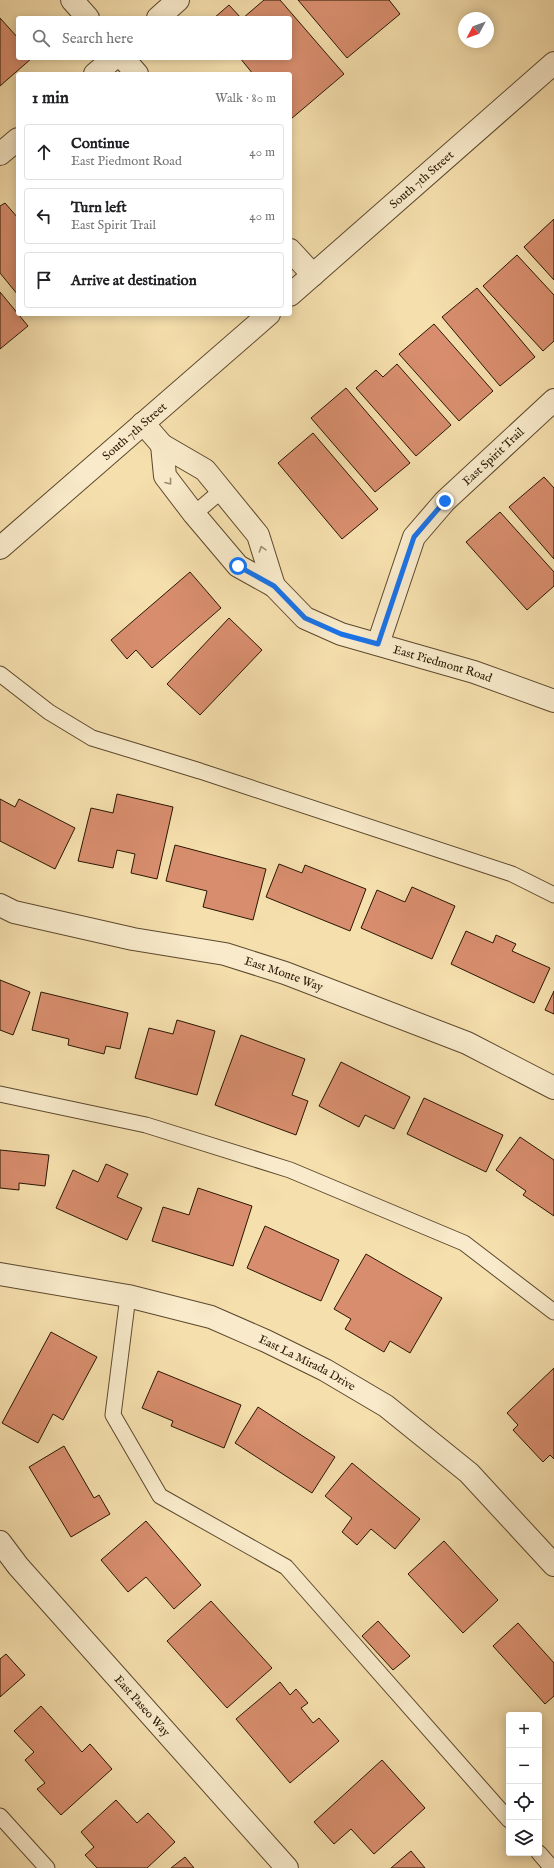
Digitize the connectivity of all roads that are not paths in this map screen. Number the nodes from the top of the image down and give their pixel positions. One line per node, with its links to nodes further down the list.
1 (72, 0): 3 (street)
2 (178, 0): 4 (street)
3 (86, 16)
4 (160, 16)
5 (112, 60): 8 (street)
6 (125, 60): 9 (street)
7 (554, 63): 13 (street, South 7th Street)
8 (97, 72)
9 (135, 72)
10 (16, 141): 11 (street)
11 (0, 154)
12 (292, 252): 13 (street)
13 (313, 275): 14 (street, South 7th Street)
14 (292, 293)
15 (267, 316): 17 (street, South 7th Street)
16 (554, 400): 23 (street, East Spirit Trail)
17 (143, 423): 18 (street, East Piedmont Road); 21 (street, South 7th Street)
18 (162, 445): 19 (street, East Piedmont Road); 20 (street, East Piedmont Road, one-way to 20)
19 (221, 490): 20 (lane); 22 (street, East Piedmont Road, one-way to 19)
20 (194, 514): 22 (street, East Piedmont Road)
21 (0, 548)
22 (274, 586): 23 (street, East Piedmont Road)
23 (378, 644): 25 (street, East Piedmont Road)
24 (0, 674): 26 (lane)
25 (554, 701)
26 (554, 895)
27 (0, 905): 28 (street, East Monte Way)
28 (554, 1088)
29 (0, 1094): 32 (lane)
30 (0, 1274): 31 (street, East La Mirada Drive)
31 (128, 1296): 34 (street, East La Mirada Drive); 36 (lane)
32 (554, 1312)
33 (0, 1542): 39 (street, East Paseo Way)
34 (554, 1565)
35 (0, 1816): 38 (lane)
36 (506, 1817)
37 (541, 1856): 40 (lane)
38 (46, 1868)
39 (287, 1868)
40 (552, 1868)

